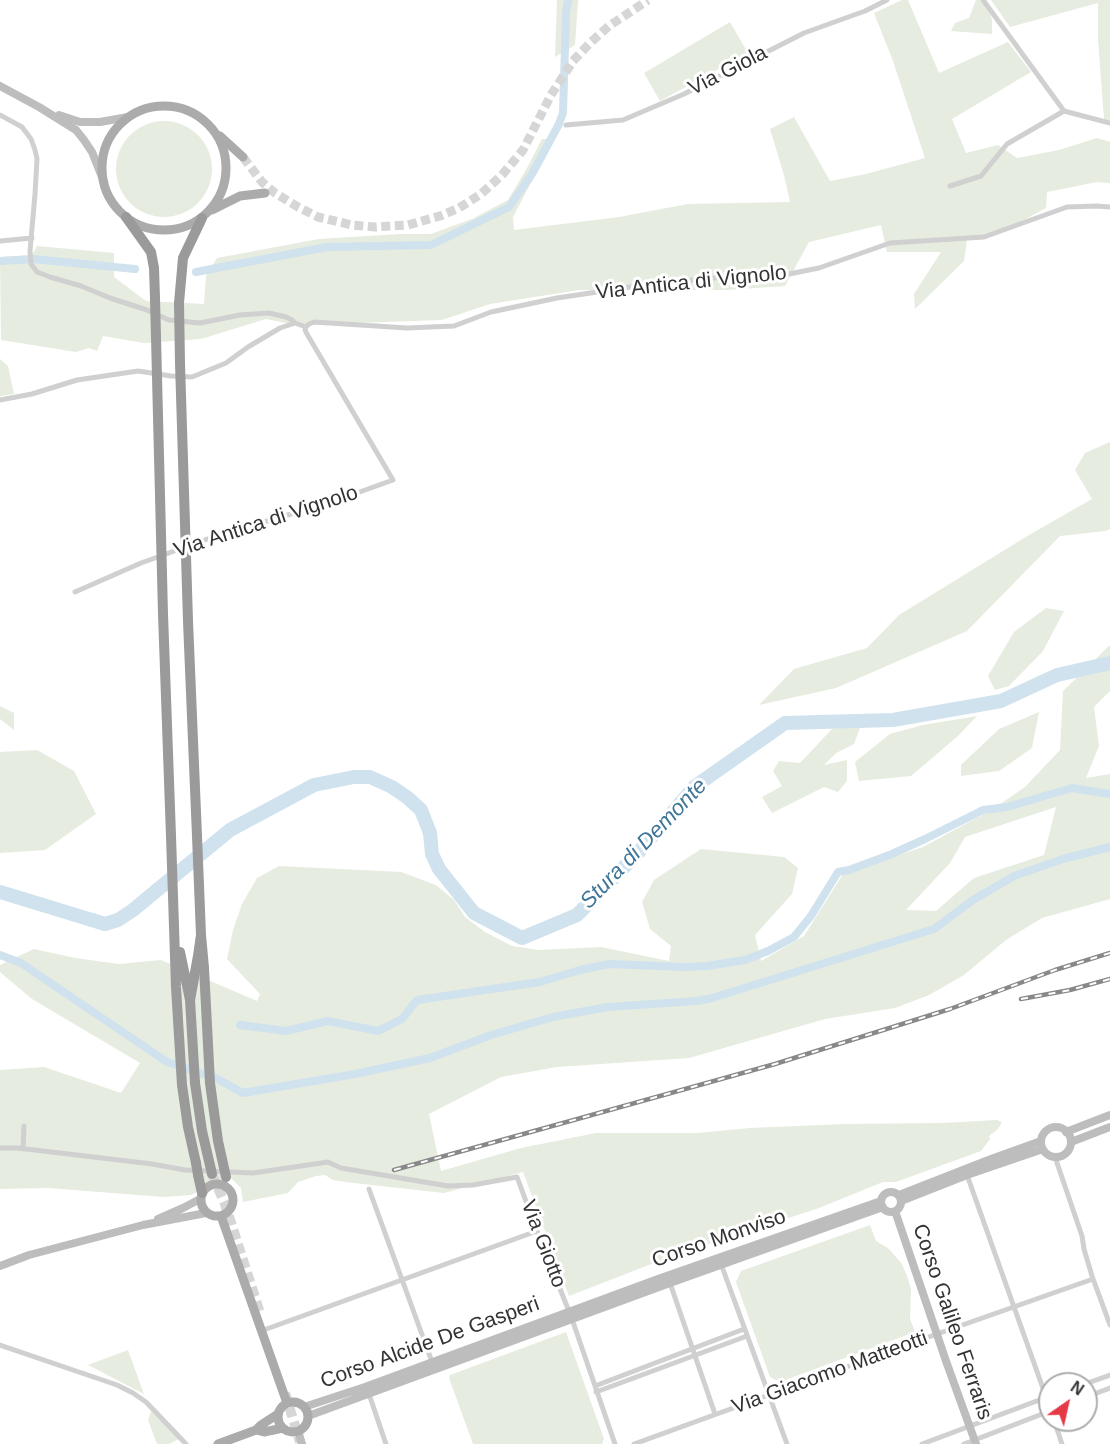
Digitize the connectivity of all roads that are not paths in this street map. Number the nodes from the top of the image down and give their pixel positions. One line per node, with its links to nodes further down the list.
1 (887, 0): 9 (street, Via Giola)
2 (983, 0): 5 (street)
3 (0, 86): 4 (main road)
4 (39, 108): 7 (main road); 12 (main road)
5 (1064, 111): 8 (street); 13 (street)
6 (0, 115): 18 (street)
7 (128, 117): 10 (main road); 12 (main road)
8 (1110, 123)
9 (566, 125)
10 (214, 131): 11 (main road); 16 (main road)
11 (243, 157)
12 (104, 182): 17 (main road)
13 (950, 186)
14 (265, 193): 16 (main road)
15 (1110, 207): 21 (street, Via Antica di Vignolo)
16 (206, 215): 17 (main road); 25 (highway, bridge)
17 (126, 218): 24 (highway, bridge)
18 (32, 238): 19 (street); 20 (street, Via Antica di Vignolo)
19 (0, 241)
20 (294, 323): 21 (street, Via Antica di Vignolo); 22 (street)
21 (306, 327): 23 (street, Via Antica di Vignolo)
22 (0, 400)
23 (75, 592)
24 (174, 926): 26 (highway); 40 (highway, bridge)
25 (201, 935): 26 (highway, bridge); 38 (highway, bridge)
26 (190, 1000): 36 (highway, bridge)
27 (1110, 1115): 30 (main road)
28 (24, 1126): 34 (street)
29 (1110, 1127): 31 (main road)
30 (1066, 1132): 31 (main road); 32 (main road)
31 (1071, 1142): 35 (main road)
32 (1042, 1145): 35 (main road); 37 (main road); 41 (main road)
33 (0, 1148): 34 (street)
34 (23, 1149): 47 (street, Via Giotto)
35 (1055, 1157): 51 (street)
36 (212, 1174)
37 (967, 1175): 41 (main road); 53 (street)
38 (226, 1182): 40 (main road); 45 (main road)
39 (369, 1189): 50 (street)
40 (201, 1196): 44 (main road); 46 (main road)
41 (900, 1198): 42 (main road); 43 (main road)
42 (882, 1204): 43 (main road); 48 (main road, Corso Monviso); 54 (main road, Corso Monviso)
43 (895, 1211): 58 (main road, Corso Galileo Ferraris)
44 (206, 1213): 45 (main road); 46 (main road)
45 (222, 1216): 57 (main road)
46 (143, 1225): 49 (main road)
47 (537, 1232): 50 (street); 54 (street, Via Giotto)
48 (721, 1264): 52 (main road, Corso Monviso); 56 (street)
49 (0, 1266)
50 (402, 1280): 57 (street); 62 (street)
51 (1094, 1280): 53 (street, Via Giacomo Matteotti); 55 (street)
52 (669, 1283): 54 (main road, Corso Monviso); 61 (street)
53 (1013, 1308): 58 (street, Via Giacomo Matteotti); 63 (street)
54 (570, 1315): 62 (main road, Corso Alcide De Gasperi); 64 (street, Via Giotto); 65 (main road, Corso Alcide De Gasperi)
55 (1110, 1325)
56 (744, 1329): 59 (street); 61 (street)
57 (261, 1331): 68 (main road)
58 (937, 1334): 66 (street, Via Giacomo Matteotti); 73 (main road, Corso Galileo Ferraris)
59 (747, 1336): 61 (street); 66 (street)
60 (0, 1345): 78 (street)
61 (693, 1352): 64 (street); 71 (street)
62 (432, 1362): 69 (main road, Corso Alcide De Gasperi)
63 (1038, 1372)
64 (596, 1389): 82 (street, Via Giotto)
65 (369, 1394): 69 (main road, Corso Alcide De Gasperi); 81 (street)
66 (770, 1394): 71 (street, Via Giacomo Matteotti); 84 (street)
67 (1038, 1401): 73 (street)
68 (287, 1403): 69 (main road); 70 (main road)
69 (306, 1412): 76 (main road)
70 (278, 1414): 74 (main road); 75 (main road)
71 (715, 1414): 83 (street, Via Giacomo Matteotti)
72 (1038, 1415): 77 (street)
73 (970, 1427): 77 (main road, Corso Galileo Ferraris); 85 (street)
74 (283, 1428): 75 (main road); 76 (main road)
75 (256, 1430): 79 (main road)
76 (298, 1431): 80 (main road)
77 (976, 1442): 86 (street)
78 (186, 1444)
79 (218, 1444)
80 (302, 1444)
81 (386, 1444)
82 (615, 1444)
83 (634, 1444)
84 (787, 1444)
85 (922, 1444)
86 (964, 1444)

